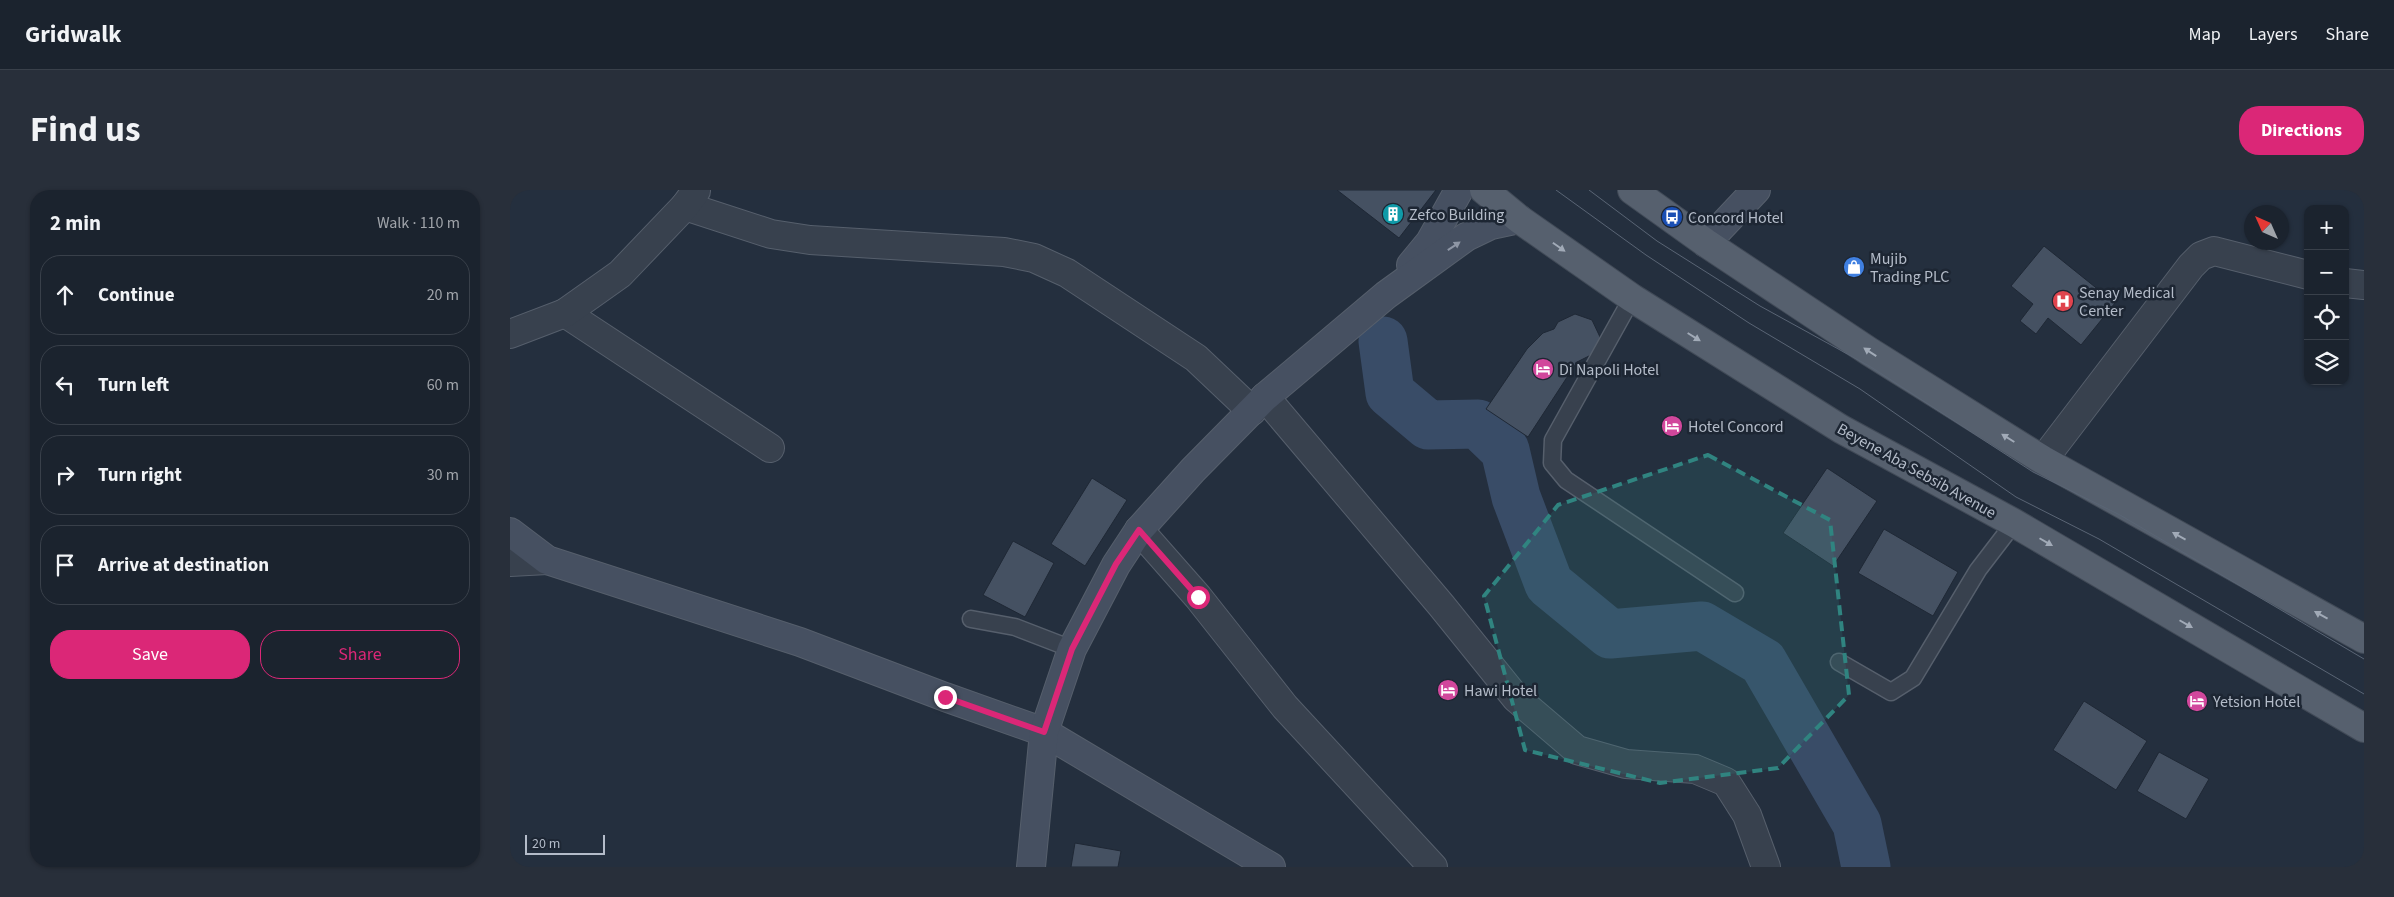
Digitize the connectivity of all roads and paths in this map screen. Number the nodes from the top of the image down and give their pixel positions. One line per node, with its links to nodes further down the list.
1 (1459, 190): 11 (street)
2 (1484, 190): 6 (main road, Beyene Aba Sebsib Avenue)
3 (1632, 190): 7 (main road)
4 (1756, 190): 7 (street)
5 (691, 198): 13 (street); 15 (street)
6 (1519, 219): 11 (street, one-way to 6); 12 (main road, Beyene Aba Sebsib Avenue, one-way to 12)
7 (1706, 243): 17 (main road, one-way to 7)
8 (2304, 274): 17 (street)
9 (2349, 283): 10 (street)
10 (2364, 285)
11 (1386, 295): 15 (street)
12 (1632, 298): 18 (main road, Beyene Aba Sebsib Avenue, one-way to 18); 23 (lane)
13 (565, 313): 14 (street); 16 (street)
14 (510, 334)
15 (1258, 404): 19 (street); 33 (street)
16 (770, 448)
17 (2043, 460): 25 (main road, one-way to 17)
18 (2014, 524): 27 (lane); 28 (main road, Beyene Aba Sebsib Avenue, one-way to 28)
19 (1139, 530): 26 (street); 32 (street)
20 (510, 532): 21 (street)
21 (547, 560): 22 (street); 29 (street)
22 (510, 562)
23 (1735, 593)
24 (971, 619): 26 (lane)
25 (2364, 638)
26 (1072, 649): 29 (street)
27 (1839, 662)
28 (2364, 728)
29 (1044, 732): 30 (street); 31 (street)
30 (1030, 867)
31 (1270, 867)
32 (1434, 867)
33 (1766, 867)

